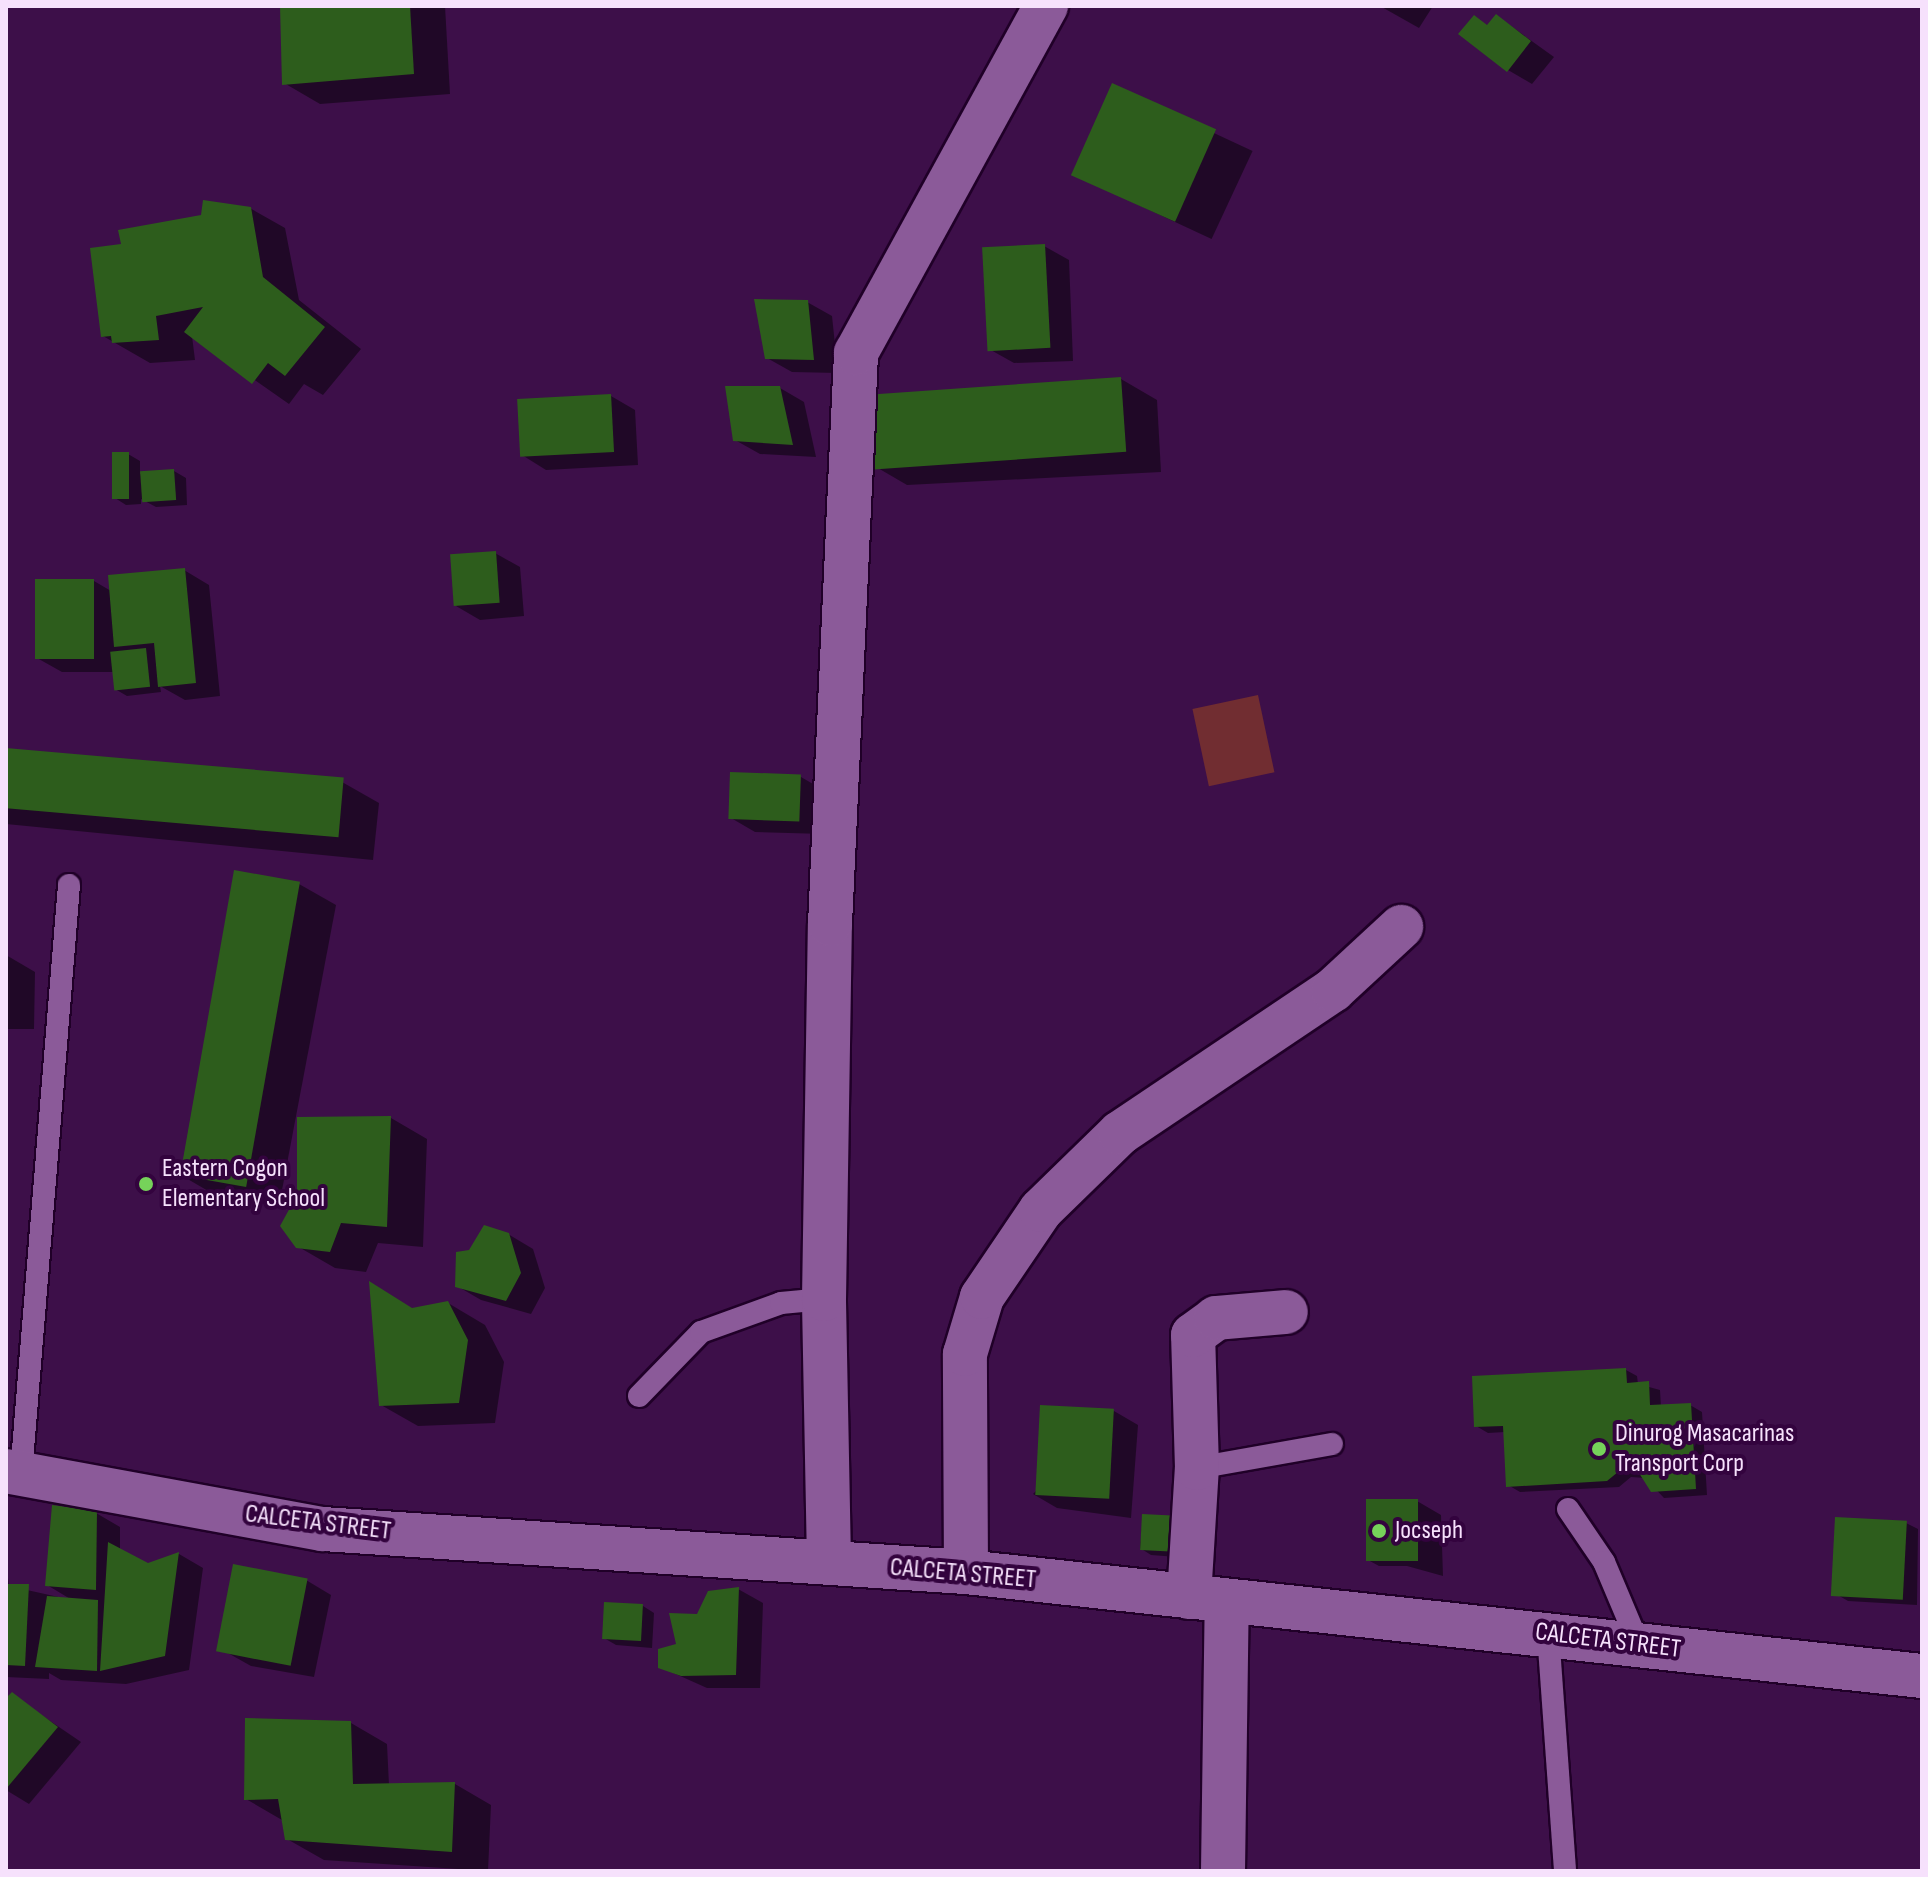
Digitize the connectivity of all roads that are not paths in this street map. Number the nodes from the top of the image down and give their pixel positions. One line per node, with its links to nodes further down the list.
1 (1046, 6): 4 (street)
2 (69, 885): 9 (lane)
3 (1401, 927): 12 (street)
4 (824, 1299): 6 (lane); 11 (street)
5 (1286, 1312): 8 (street)
6 (639, 1396)
7 (1332, 1444): 8 (lane)
8 (1197, 1468): 13 (street)
9 (13, 1472): 11 (street, CALCETA STREET)
10 (1568, 1509): 15 (lane)
11 (829, 1562): 12 (street, CALCETA STREET)
12 (966, 1572): 13 (street, CALCETA STREET)
13 (1208, 1599): 14 (street, CALCETA STREET); 17 (street)
14 (1548, 1633): 15 (street, CALCETA STREET); 18 (lane)
15 (1639, 1645): 16 (street, CALCETA STREET)
16 (1922, 1676)
17 (1223, 1871)
18 (1565, 1871)

